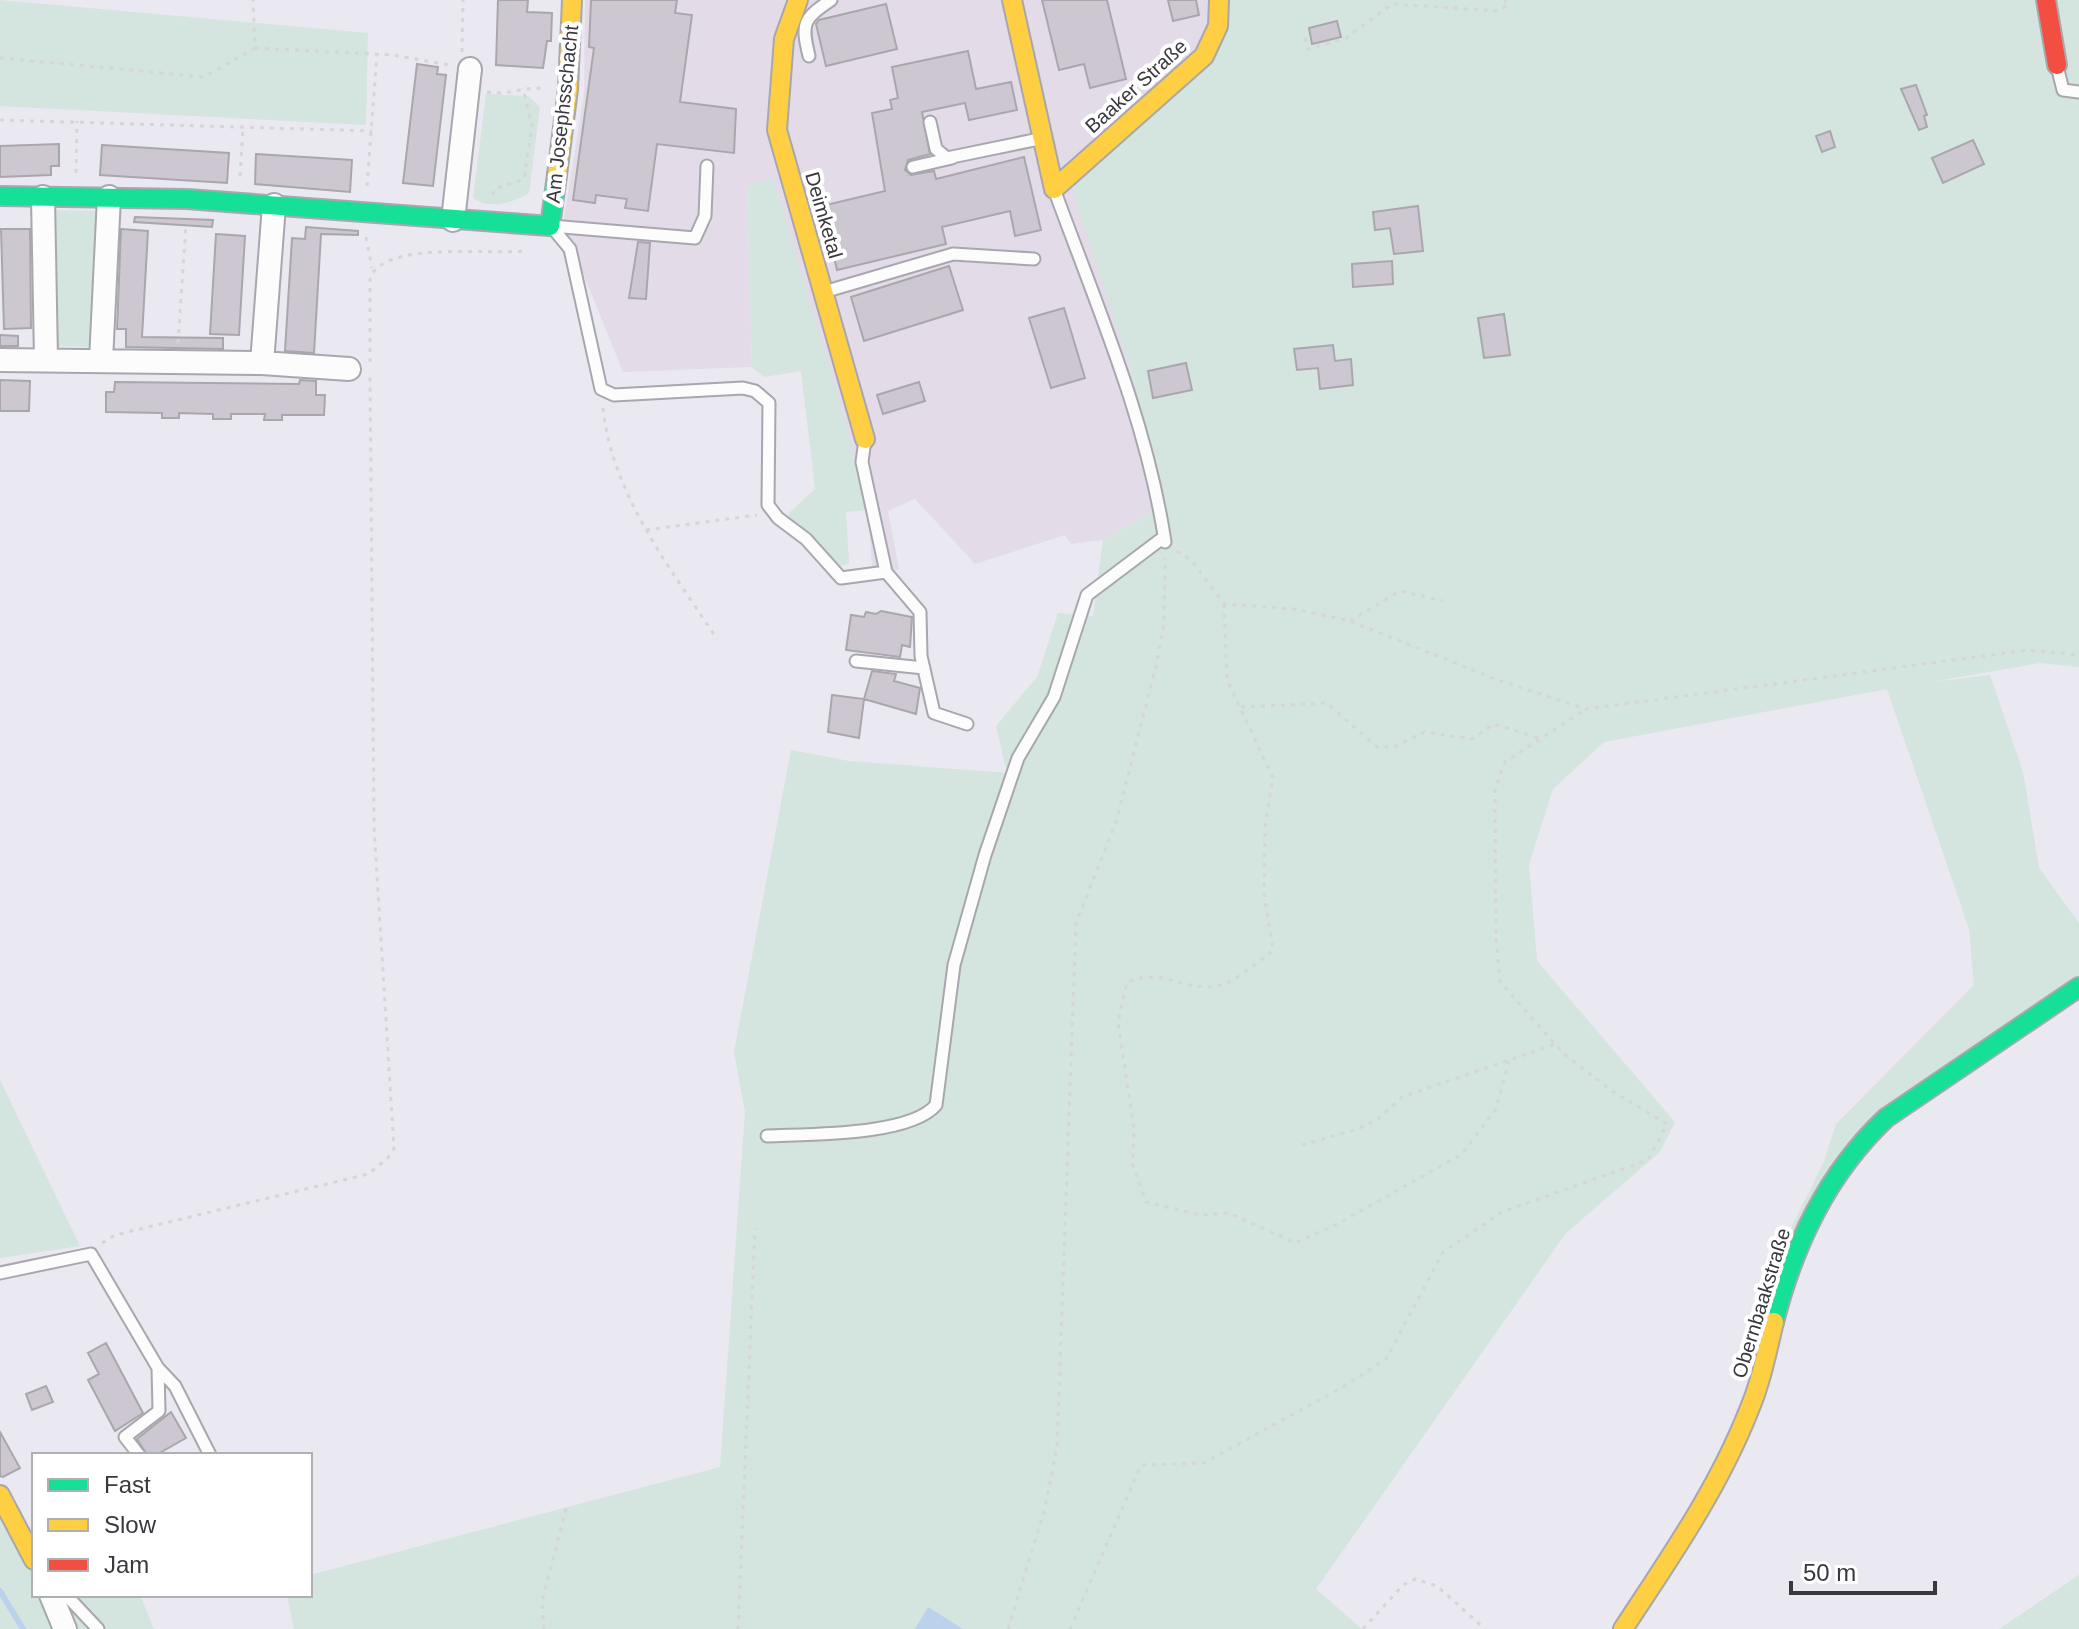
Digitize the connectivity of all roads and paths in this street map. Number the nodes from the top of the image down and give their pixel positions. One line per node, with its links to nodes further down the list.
1 (253, 0): 11 (path)
2 (463, 0): 16 (path)
3 (572, 0): 18 (street, Am Josephsschacht)
4 (798, 0): 45 (street, Deimketal)
5 (831, 0): 13 (lane)
6 (1012, 0): 26 (street)
7 (1219, 0): 31 (street, Baaker Straße)
8 (1505, 0): 10 (path)
9 (2046, 0): 15 (street)
10 (1305, 38)
11 (255, 48): 12 (path); 14 (path)
12 (377, 54): 16 (path); 25 (path)
13 (809, 56)
14 (0, 58)
15 (2057, 65): 20 (lane)
16 (466, 68): 19 (street)
17 (523, 88): 18 (path); 19 (path); 30 (path)
18 (568, 89): 41 (street, Am Josephsschacht)
19 (467, 92): 40 (street)
20 (2079, 92)
21 (0, 120): 22 (path)
22 (77, 121): 24 (path); 33 (path)
23 (930, 122): 27 (lane)
24 (243, 128): 25 (path); 37 (path)
25 (372, 131): 39 (path)
26 (1041, 139): 27 (lane); 31 (street)
27 (953, 158): 29 (lane)
28 (707, 166): 41 (lane)
29 (913, 167)
30 (494, 189)
31 (1054, 189): 56 (lane)
32 (0, 196): 34 (street, Am Josephsschacht)
33 (75, 196): 34 (street, Am Josephsschacht); 35 (street, Am Josephsschacht)
34 (43, 197): 46 (street)
35 (109, 197): 36 (street, Am Josephsschacht); 48 (street)
36 (187, 199): 37 (street, Am Josephsschacht); 49 (path)
37 (238, 203): 38 (street, Am Josephsschacht)
38 (274, 205): 39 (street, Am Josephsschacht); 50 (street)
39 (364, 211): 40 (street, Am Josephsschacht); 44 (path)
40 (453, 220): 41 (street, Am Josephsschacht)
41 (550, 226): 52 (lane)
42 (534, 250): 44 (path)
43 (1034, 259): 45 (lane)
44 (372, 270): 75 (path)
45 (822, 292): 53 (street, Deimketal)
46 (46, 359): 47 (street); 48 (street)
47 (0, 360)
48 (101, 361): 49 (street)
49 (176, 361): 50 (street)
50 (262, 363): 51 (street)
51 (349, 369)
52 (601, 389): 54 (lane); 55 (path)
53 (865, 439): 57 (lane)
54 (772, 513): 55 (path); 57 (lane)
55 (646, 530): 61 (path)
56 (1165, 541): 59 (path); 72 (lane); 89 (path)
57 (886, 572): 64 (lane)
58 (1443, 601): 60 (path)
59 (1224, 604): 60 (path); 65 (path)
60 (1350, 621): 66 (path)
61 (717, 639)
62 (2079, 655): 66 (path)
63 (856, 661): 64 (lane)
64 (924, 668): 67 (lane)
65 (1239, 707): 68 (path); 71 (path)
66 (1586, 709): 68 (path)
67 (967, 724)
68 (1541, 739): 70 (path)
69 (2079, 987): 93 (street, Obernbaakstraße)
70 (1556, 1044): 71 (path); 90 (path)
71 (1509, 1061): 73 (path)
72 (767, 1136)
73 (1302, 1145)
74 (755, 1228): 88 (path)
75 (91, 1254): 76 (lane); 77 (lane)
76 (0, 1273)
77 (158, 1368): 78 (lane); 79 (lane)
78 (137, 1453)
79 (209, 1453)
80 (0, 1495): 82 (street)
81 (567, 1505): 87 (path)
82 (32, 1556)
83 (52, 1597): 85 (street)
84 (68, 1597): 86 (lane)
85 (65, 1629)
86 (98, 1629)
87 (544, 1629)
88 (738, 1629)
89 (1008, 1629)
90 (1070, 1629)
91 (1363, 1629): 92 (path)
92 (1485, 1629)
93 (1623, 1629)

